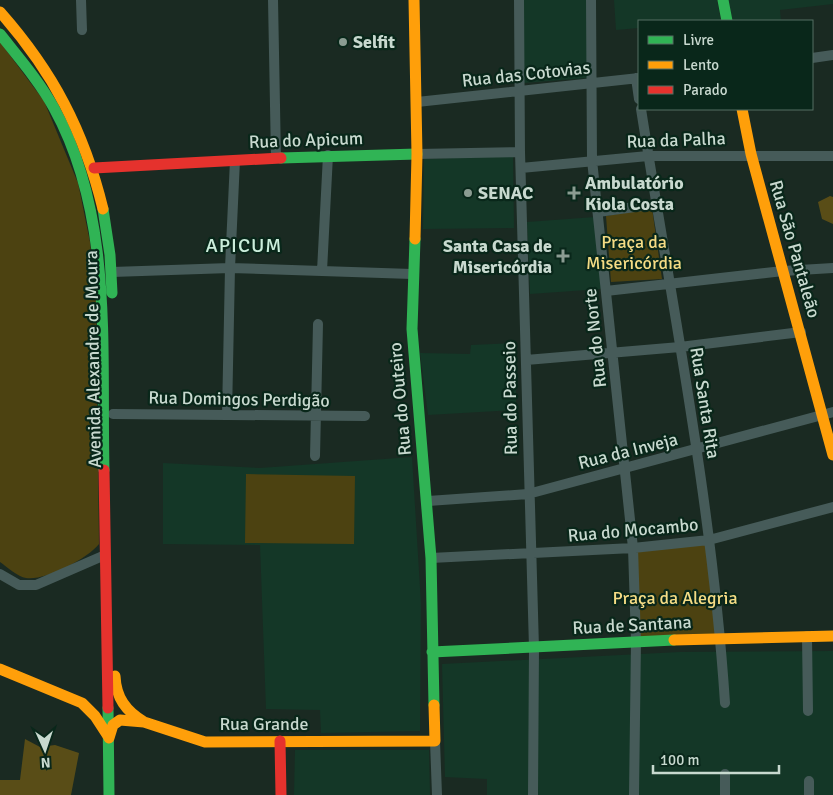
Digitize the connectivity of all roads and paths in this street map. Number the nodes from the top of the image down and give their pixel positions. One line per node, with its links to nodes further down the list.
1 (81, 0): 9 (street)
2 (273, 0): 26 (street)
3 (414, 0): 16 (street, Rua do Outeiro)
4 (519, 0): 15 (street, Rua do Passeio)
5 (591, 0): 14 (street, Rua do Norte)
6 (723, 0): 8 (street)
7 (0, 12): 29 (street, Avenida Alexandre de Moura)
8 (726, 20)
9 (82, 30)
10 (0, 34): 17 (street, Avenida Alexandre de Moura)
11 (833, 55): 12 (street)
12 (813, 58)
13 (638, 78): 14 (street, Rua das Cotovias)
14 (590, 83): 15 (street, Rua das Cotovias); 28 (street, Rua do Norte)
15 (520, 91): 16 (street, Rua das Cotovias); 20 (street, Rua do Passeio)
16 (417, 102): 21 (street, Rua do Outeiro)
17 (54, 108): 29 (street); 31 (street, Avenida Alexandre de Moura)
18 (641, 110): 24 (street, Rua Santa Rita)
19 (742, 110): 22 (street, Rua São Pantaleão)
20 (520, 152): 21 (street, Rua do Apicum); 30 (street, Rua do Passeio)
21 (417, 154): 23 (street, Rua do Apicum); 40 (street, Rua do Outeiro)
22 (751, 154): 24 (street, Rua da Palha); 25 (street, Rua da Palha); 38 (street, Rua São Pantaleão)
23 (328, 155): 26 (street, Rua do Apicum); 37 (street)
24 (648, 156): 28 (street, Rua da Palha); 32 (street, Rua Santa Rita)
25 (833, 156)
26 (276, 158): 27 (street, Rua do Apicum)
27 (235, 160): 29 (street, Rua do Apicum); 35 (street)
28 (592, 160): 30 (street, Rua da Palha); 34 (street, Rua do Norte)
29 (94, 168): 33 (street, Avenida Alexandre de Moura)
30 (520, 168): 47 (street, Rua do Passeio)
31 (89, 202): 33 (street); 63 (street, Avenida Alexandre de Moura)
32 (657, 204): 34 (street); 41 (street, Rua Santa Rita)
33 (103, 208): 39 (street, Avenida Alexandre de Moura)
34 (598, 212): 42 (street, Rua do Norte)
35 (230, 268): 37 (street); 39 (street); 50 (street)
36 (833, 268): 38 (street)
37 (322, 271): 40 (street)
38 (784, 271): 41 (street); 44 (street, Rua São Pantaleão)
39 (112, 272): 48 (street, Avenida Alexandre de Moura)
40 (412, 274): 58 (street, Rua do Outeiro)
41 (671, 284): 42 (street); 45 (street, Rua Santa Rita)
42 (606, 291): 46 (street, Rua do Norte)
43 (318, 324): 51 (street)
44 (801, 332): 45 (street); 49 (street, Rua São Pantaleão)
45 (680, 348): 46 (street); 53 (street, Rua Santa Rita)
46 (614, 354): 47 (street); 56 (street, Rua do Norte)
47 (526, 360): 57 (street, Rua do Passeio)
48 (113, 414): 50 (street, Rua Domingos Perdigão); 75 (street, Avenida Alexandre de Moura)
49 (828, 414): 53 (street, Rua da Inveja); 54 (street, Rua São Pantaleão)
50 (227, 415): 51 (street, Rua Domingos Perdigão)
51 (315, 416): 52 (street, Rua Domingos Perdigão); 55 (street)
52 (365, 416)
53 (696, 451): 56 (street, Rua da Inveja); 60 (street, Rua Santa Rita)
54 (833, 455)
55 (315, 456)
56 (625, 468): 57 (street, Rua da Inveja); 61 (street, Rua do Norte)
57 (528, 494): 58 (street, Rua da Inveja); 62 (street, Rua do Passeio)
58 (428, 501): 64 (street, Rua do Outeiro)
59 (833, 507): 60 (street, Rua do Mocambo)
60 (709, 540): 61 (street, Rua do Mocambo); 68 (street, Rua Santa Rita)
61 (633, 548): 62 (street, Rua do Mocambo); 69 (street, Rua do Norte)
62 (530, 554): 64 (street, Rua do Mocambo); 70 (street, Rua do Passeio)
63 (105, 555): 65 (street); 76 (street, Avenida Alexandre de Moura)
64 (431, 558): 71 (street, Rua do Outeiro)
65 (0, 574)
66 (807, 636): 67 (street, Rua de Santana); 68 (street, Rua de Santana); 74 (street)
67 (833, 636)
68 (720, 639): 69 (street, Rua de Santana); 73 (street, Rua Santa Rita)
69 (636, 641): 70 (street, Rua de Santana); 85 (street, Rua do Norte)
70 (534, 648): 71 (street, Rua de Santana); 84 (street, Rua do Passeio)
71 (432, 652): 78 (street, Rua do Outeiro)
72 (0, 669): 76 (street)
73 (725, 703)
74 (808, 711)
75 (144, 722): 76 (street, Rua Grande); 77 (street, Rua Grande)
76 (109, 738): 81 (street, Avenida Alexandre de Moura)
77 (280, 741): 78 (street, Rua Grande); 82 (street)
78 (435, 741): 83 (street, Rua do Outeiro)
79 (725, 774): 86 (street)
80 (809, 780): 87 (street)
81 (109, 795)
82 (281, 795)
83 (437, 795)
84 (533, 795)
85 (634, 795)
86 (725, 795)
87 (809, 795)

